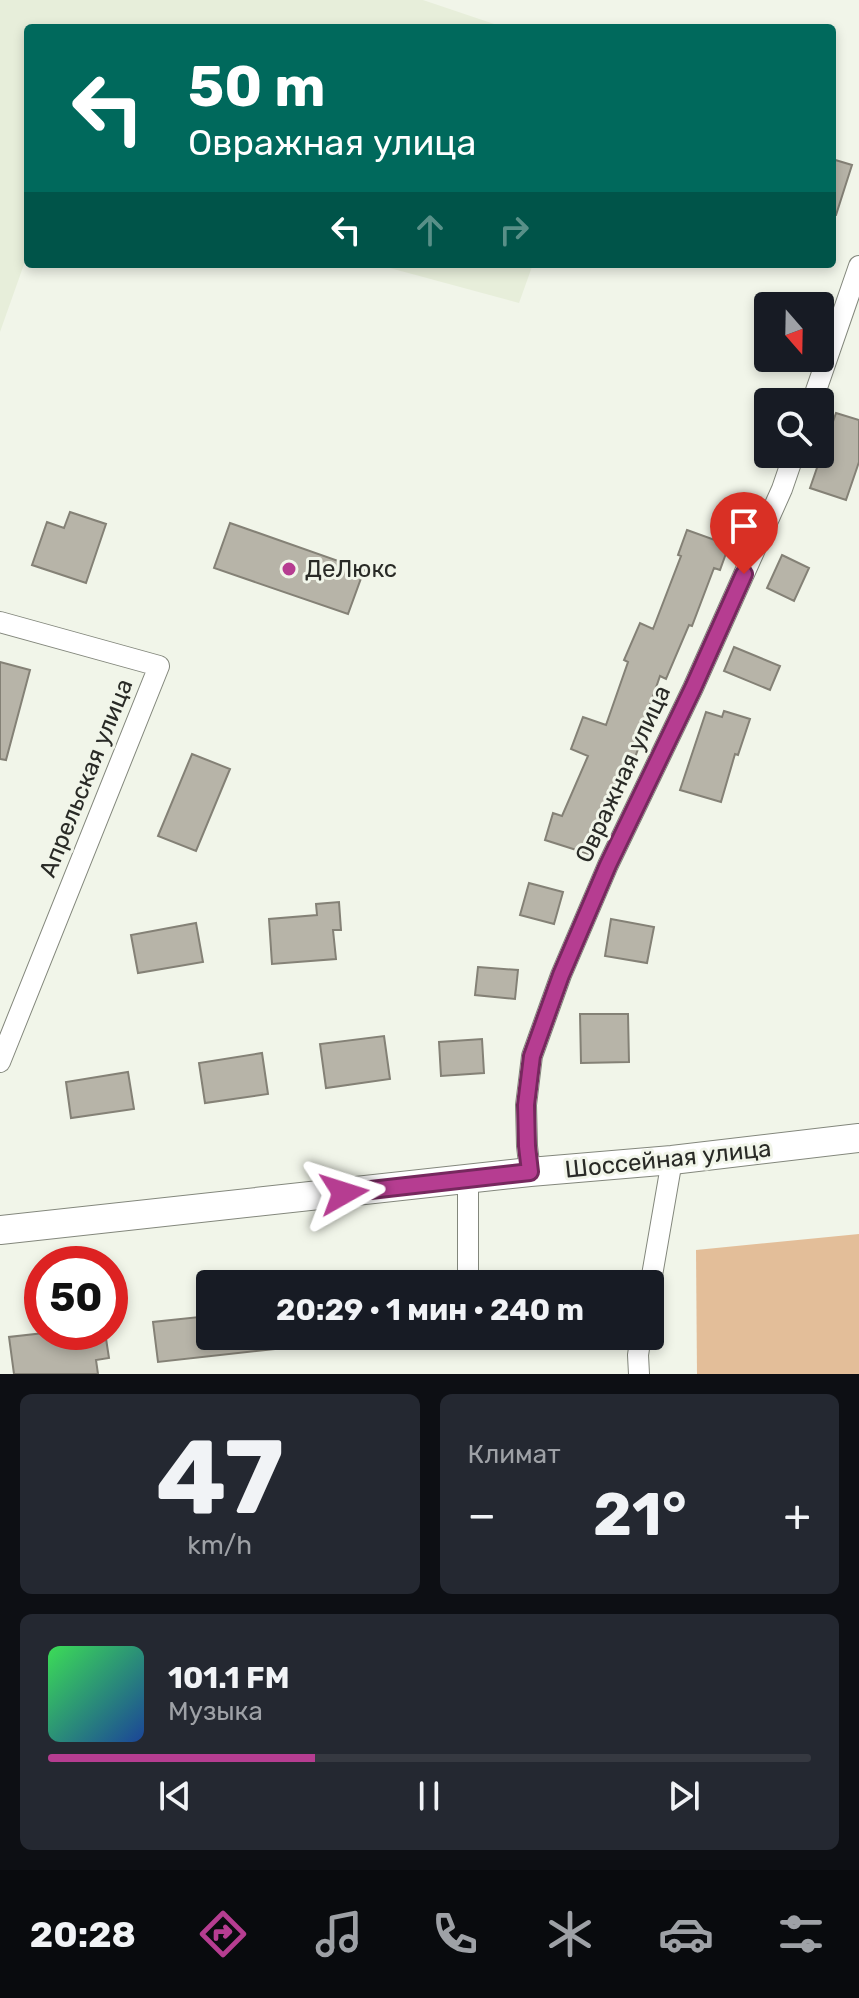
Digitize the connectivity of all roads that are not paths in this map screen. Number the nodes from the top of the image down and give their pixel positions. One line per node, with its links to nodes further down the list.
1 (859, 266): 2 (street)
2 (817, 388)
3 (789, 468): 8 (street, Овражная улица)
4 (0, 622): 5 (street, Апрельская улица)
5 (0, 1062)
6 (859, 1138): 7 (main road, Шоссейная улица)
7 (672, 1160): 8 (main road, Шоссейная улица); 12 (street)
8 (530, 1172): 9 (main road, Шоссейная улица)
9 (468, 1179): 10 (main road, Шоссейная улица); 11 (street)
10 (0, 1230)
11 (468, 1270)
12 (653, 1270)
13 (639, 1350): 14 (street)
14 (639, 1374)

